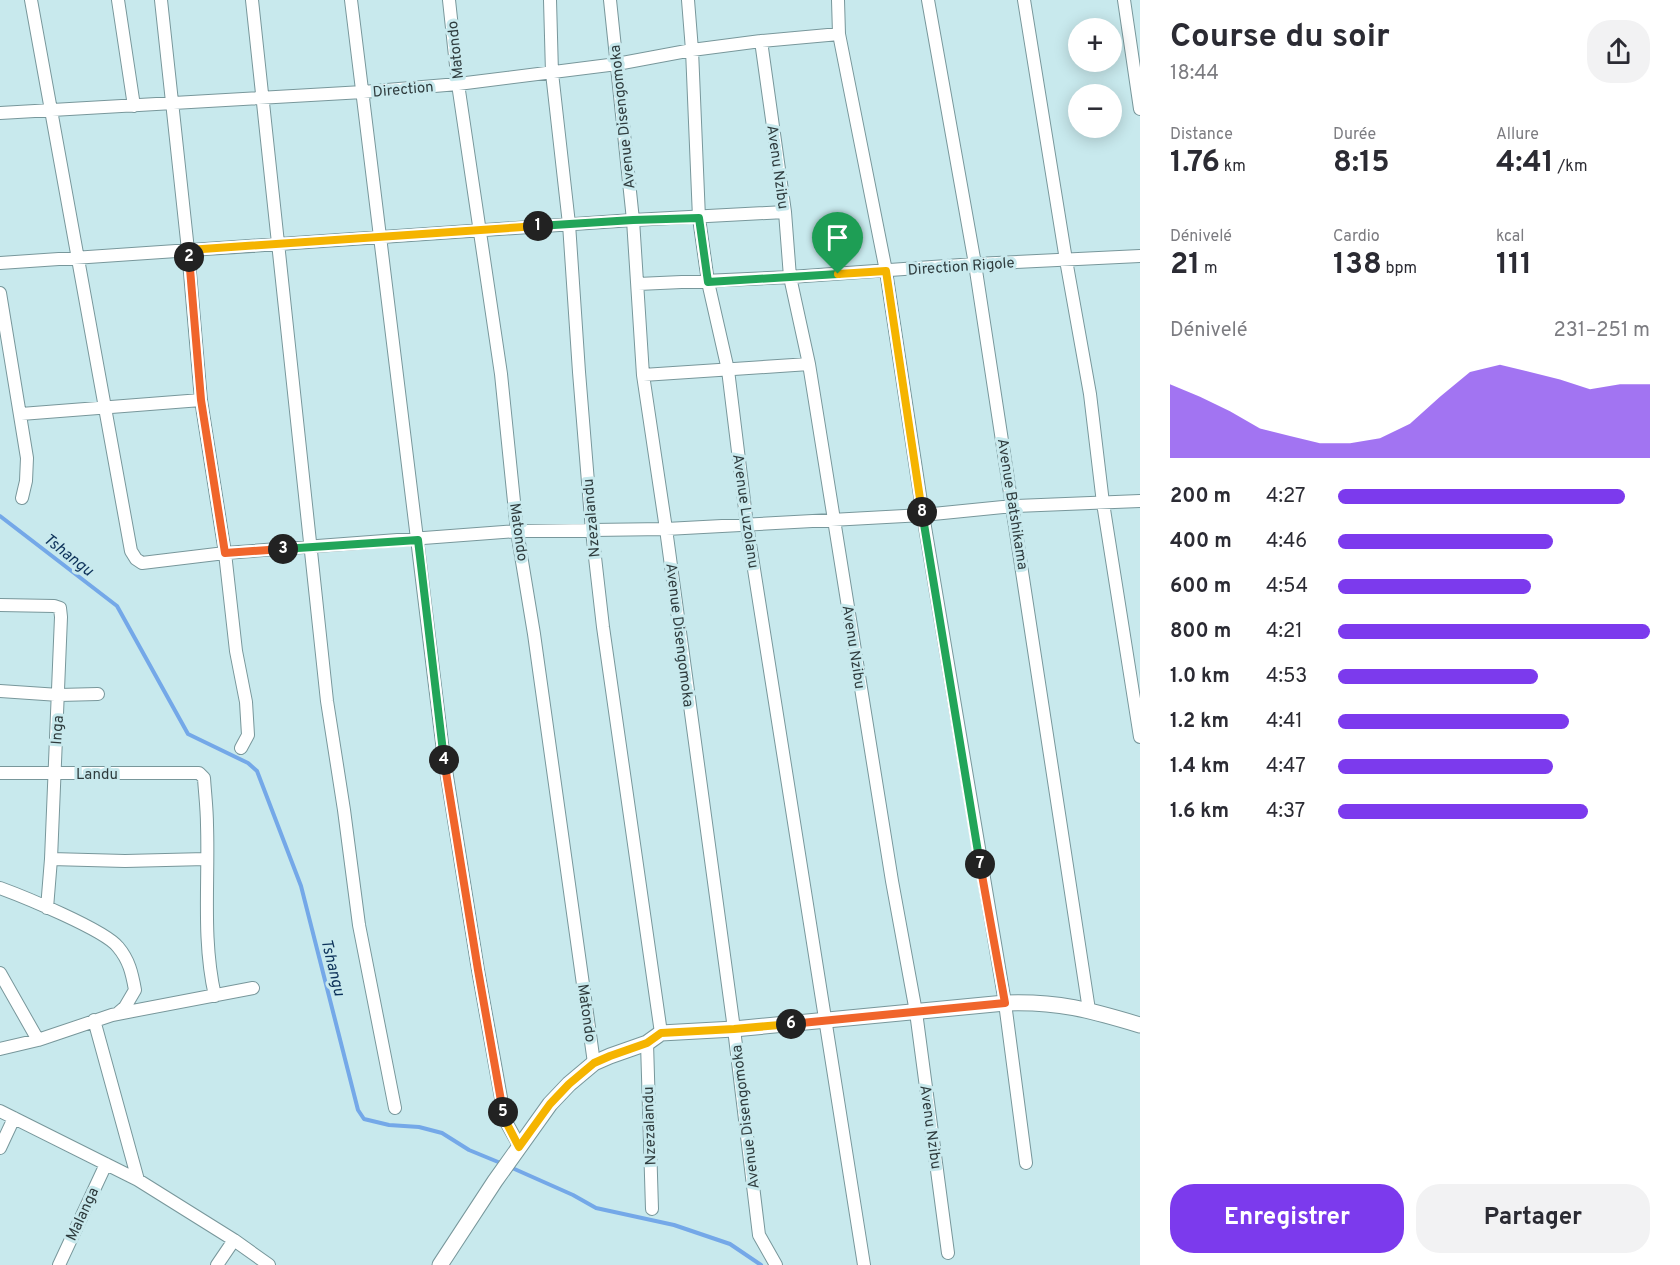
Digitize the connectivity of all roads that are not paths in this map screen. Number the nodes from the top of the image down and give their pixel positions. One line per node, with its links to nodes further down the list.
1 (31, 0): 25 (street)
2 (118, 0): 23 (street)
3 (161, 0): 22 (street)
4 (252, 0): 21 (street)
5 (351, 0): 20 (street)
6 (450, 0): 19 (street, Matondo)
7 (550, 0): 18 (street, Nzezalandu)
8 (610, 0): 17 (street, Avenue Disengomoka)
9 (688, 0): 16 (street, Avenue Luzolanu)
10 (838, 0): 14 (street)
11 (928, 0): 39 (street, Avenue Batshikama)
12 (1024, 0): 37 (street)
13 (1124, 0): 24 (street)
14 (839, 34): 15 (street, Direction); 40 (street)
15 (761, 41): 16 (street, Direction); 27 (street, Avenu Nzibu)
16 (692, 50): 17 (street, Direction); 28 (street, Avenue Luzolanu)
17 (617, 64): 18 (street, Direction); 29 (street, Avenue Disengomoka)
18 (552, 73): 19 (street, Direction); 30 (street, Nzezalandu)
19 (458, 84): 20 (street, Direction); 31 (street, Matondo)
20 (363, 92): 21 (street, Direction); 32 (street)
21 (264, 99): 22 (street, Direction); 33 (street)
22 (172, 104): 23 (street, Direction); 34 (street)
23 (134, 106): 25 (street, Direction)
24 (1140, 109)
25 (52, 111): 26 (street, Direction); 36 (street)
26 (0, 114)
27 (785, 212): 28 (street); 41 (street, Avenu Nzibu)
28 (699, 218): 29 (street); 42 (street, Avenue Luzolanu)
29 (633, 220): 30 (street); 43 (street, Avenue Disengomoka)
30 (569, 224): 31 (street); 60 (street, Nzezalandu)
31 (479, 230): 32 (street); 59 (street, Matondo)
32 (380, 237): 33 (street); 61 (street)
33 (277, 244): 34 (street); 62 (street)
34 (188, 250): 36 (street); 48 (street)
35 (1140, 256): 37 (street, Direction Rigole)
36 (78, 259): 38 (street); 49 (street)
37 (1066, 260): 39 (street, Direction Rigole); 53 (street)
38 (0, 263)
39 (975, 264): 40 (street, Direction Rigole); 54 (street, Avenue Batshikama)
40 (886, 271): 41 (street, Direction Rigole); 55 (street)
41 (790, 277): 42 (street, Direction Rigole); 45 (street, Avenu Nzibu)
42 (708, 282): 43 (street, Direction Rigole); 46 (street, Avenue Luzolanu)
43 (638, 284): 47 (street, Avenue Disengomoka)
44 (0, 293): 50 (street)
45 (809, 364): 46 (street); 56 (street, Avenu Nzibu)
46 (728, 370): 47 (street); 57 (street, Avenue Luzolanu)
47 (643, 375): 58 (street, Avenue Disengomoka)
48 (201, 400): 49 (street); 63 (street)
49 (106, 408): 50 (street); 63 (street)
50 (21, 414): 51 (street)
51 (22, 498)
52 (1140, 501): 53 (street)
53 (1103, 504): 54 (street); 68 (street)
54 (1013, 506): 55 (street); 80 (street, Avenue Batshikama)
55 (922, 515): 56 (street); 79 (street)
56 (834, 520): 57 (street); 81 (street, Avenu Nzibu)
57 (747, 525): 58 (street); 84 (street, Avenue Luzolanu)
58 (666, 529): 60 (street); 86 (street, Avenue Disengomoka)
59 (518, 531): 60 (street); 61 (street); 91 (street, Matondo)
60 (592, 531): 87 (street, Nzezalandu)
61 (418, 540): 62 (street); 95 (street)
62 (312, 547): 63 (street); 92 (street)
63 (225, 553): 69 (street)
64 (0, 605): 67 (street, Inga)
65 (0, 691): 67 (street)
66 (98, 694): 67 (street)
67 (59, 695): 71 (street, Inga)
68 (1140, 737)
69 (241, 748)
70 (0, 773): 71 (street, Landu)
71 (54, 774): 72 (street, Inga); 73 (street, Landu)
72 (51, 859): 73 (street); 75 (street, Inga)
73 (206, 859): 78 (street)
74 (0, 888): 75 (street)
75 (47, 908): 82 (street)
76 (0, 973): 88 (street)
77 (253, 988): 78 (street)
78 (215, 996): 82 (street)
79 (1005, 1003): 80 (street); 81 (street); 97 (street)
80 (1089, 1010): 85 (street)
81 (916, 1012): 84 (street); 102 (street, Avenu Nzibu)
82 (118, 1014): 83 (street)
83 (94, 1020): 88 (street); 99 (street)
84 (825, 1020): 86 (street); 108 (street, Avenue Luzolanu)
85 (1140, 1025)
86 (734, 1029): 87 (street); 107 (street, Avenue Disengomoka)
87 (661, 1033): 89 (street)
88 (38, 1040): 90 (street)
89 (647, 1043): 91 (street); 100 (street, Nzezalandu)
90 (0, 1049)
91 (594, 1063): 95 (street)
92 (395, 1108)
93 (0, 1110): 94 (street)
94 (14, 1118): 96 (street); 98 (street)
95 (519, 1147): 106 (street)
96 (0, 1148)
97 (1026, 1162)
98 (106, 1164): 99 (street); 103 (street, Malanga)
99 (138, 1180): 101 (street)
100 (652, 1209)
101 (234, 1240): 104 (street); 105 (street)
102 (948, 1253)
103 (59, 1265)
104 (217, 1265)
105 (269, 1265)
106 (441, 1265)
107 (776, 1265)
108 (864, 1265)

